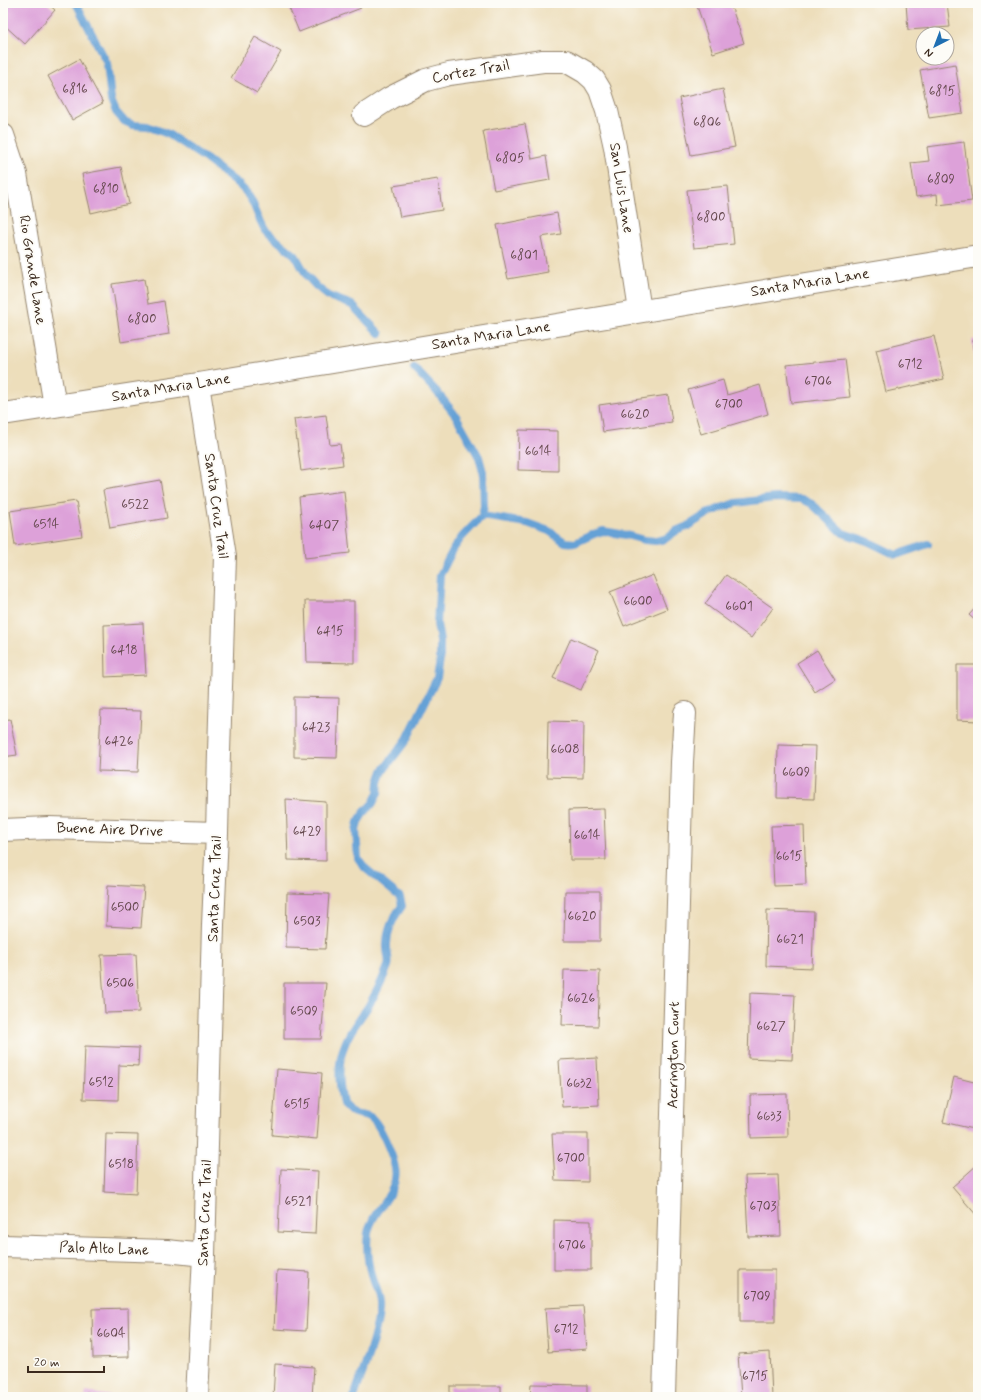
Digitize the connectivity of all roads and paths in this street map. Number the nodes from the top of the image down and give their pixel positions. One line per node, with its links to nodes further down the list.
1 (585, 72): 2 (street, Cortez Trail); 5 (street, San Luis Lane)
2 (364, 115)
3 (3, 135): 7 (street, Rio Grande Lane)
4 (978, 256): 5 (street, Santa Maria Lane)
5 (640, 311): 6 (street, Santa Maria Lane)
6 (198, 384): 7 (street, Santa Maria Lane); 11 (street, Santa Cruz Trail)
7 (55, 406): 8 (street, Santa Maria Lane)
8 (3, 414)
9 (685, 713): 15 (street, Accrington Court)
10 (3, 830): 11 (street, Buene Aire Drive)
11 (217, 832): 13 (street, Santa Cruz Trail)
12 (3, 1246): 13 (street, Palo Alto Lane)
13 (204, 1255): 14 (street, Santa Cruz Trail)
14 (198, 1397)
15 (664, 1397)

